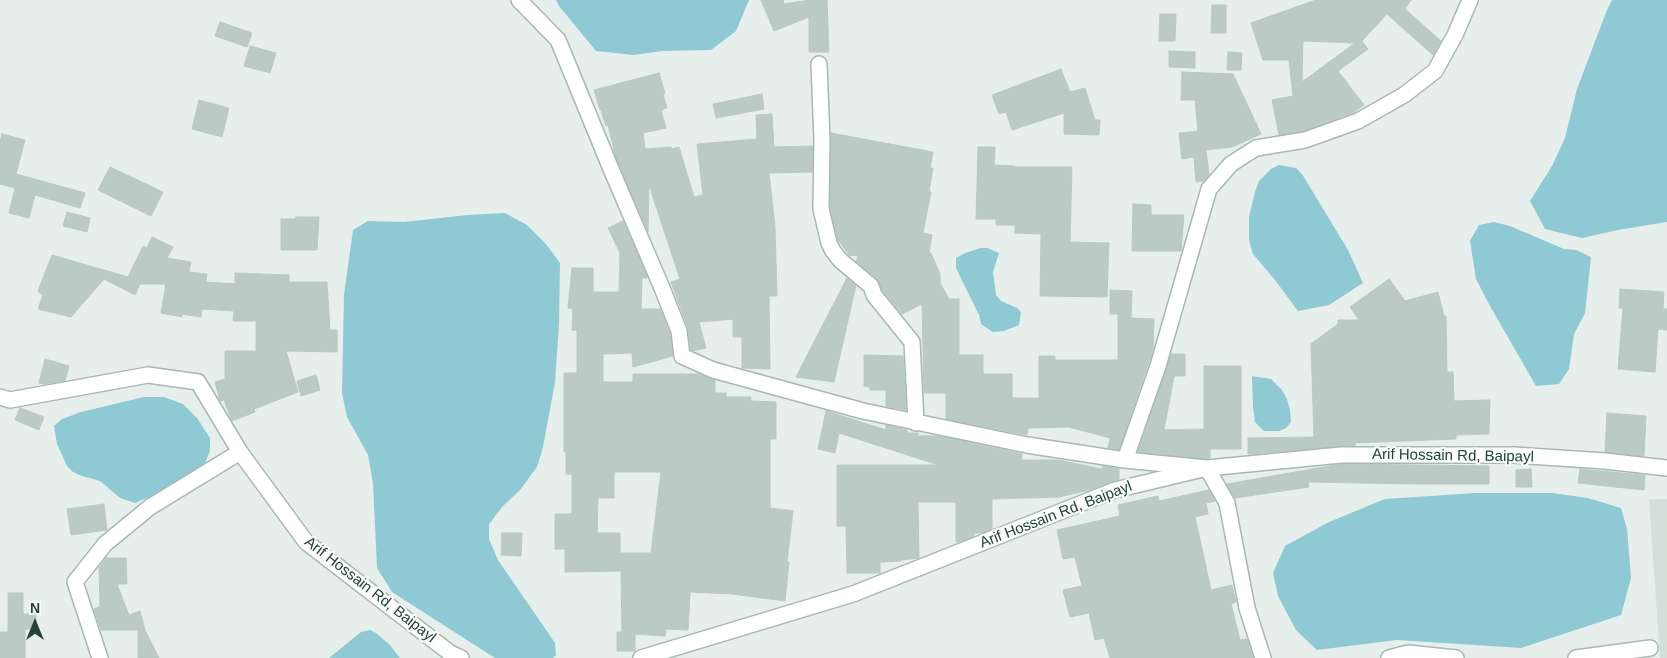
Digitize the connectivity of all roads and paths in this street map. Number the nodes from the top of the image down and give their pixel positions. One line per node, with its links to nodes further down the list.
1 (519, 0): 5 (street)
2 (1470, 0): 7 (street)
3 (819, 64): 5 (street)
4 (0, 397): 6 (street, Arif Hossain Rd, Baipayl)
5 (916, 423): 7 (street)
6 (240, 452): 11 (street); 12 (street, Arif Hossain Rd, Baipayl)
7 (1125, 460): 8 (street)
8 (1207, 468): 9 (street, Arif Hossain Rd, Baipayl); 13 (street, Arif Hossain Rd, Baipayl); 14 (street)
9 (1667, 468)
10 (1650, 648): 17 (street)
11 (100, 658)
12 (461, 658)
13 (641, 658)
14 (1262, 658)
15 (1389, 658): 16 (street)
16 (1456, 658)
17 (1576, 658)

